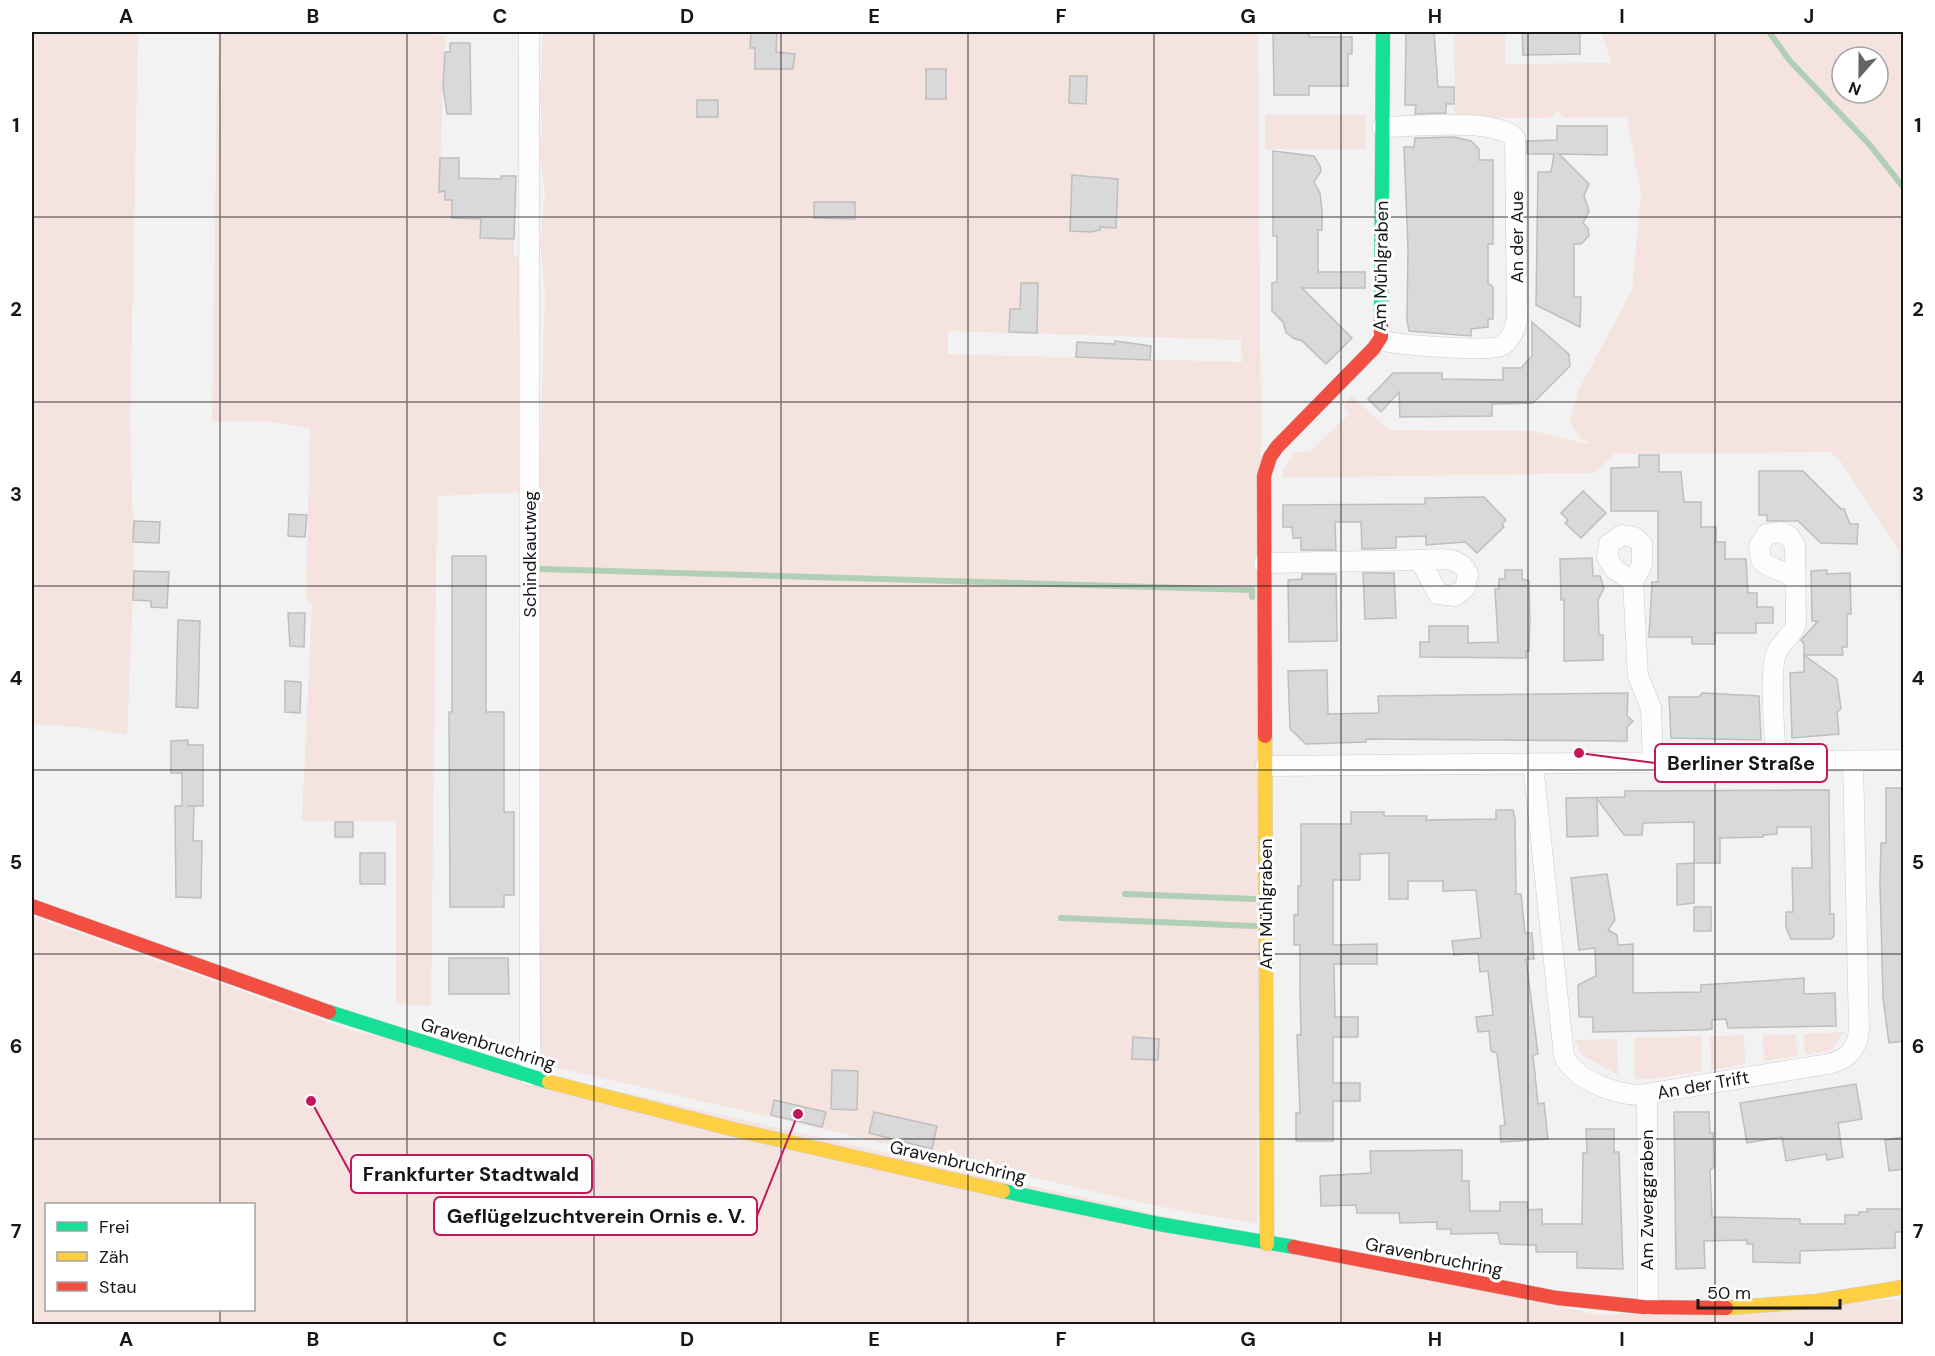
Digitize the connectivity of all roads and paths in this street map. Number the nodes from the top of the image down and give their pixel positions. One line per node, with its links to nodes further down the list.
1 (528, 32): 16 (street, Schindkautweg)
2 (1383, 32): 3 (street, Am Mühlgraben)
3 (1382, 127): 4 (street, Am Mühlgraben); 4 (street, An der Aue)
4 (1380, 340): 6 (street, Am Mühlgraben)
5 (1420, 560): 6 (street)
6 (1264, 563): 14 (street, Am Mühlgraben)
7 (1795, 579): 10 (street)
8 (1634, 582): 12 (street)
9 (1904, 760): 11 (street)
10 (1776, 761): 11 (street); 12 (street)
11 (1853, 761): 17 (street, An der Trift)
12 (1653, 763): 13 (street)
13 (1533, 765): 14 (street); 17 (street, An der Trift)
14 (1266, 766): 18 (street, Am Mühlgraben)
15 (32, 906): 16 (street, Gravenbruchring)
16 (530, 1076): 18 (street, Gravenbruchring)
17 (1647, 1095): 20 (street, Am Zwerggraben)
18 (1267, 1244): 20 (street, Gravenbruchring)
19 (1904, 1287): 20 (street, Gravenbruchring)
20 (1648, 1305)

